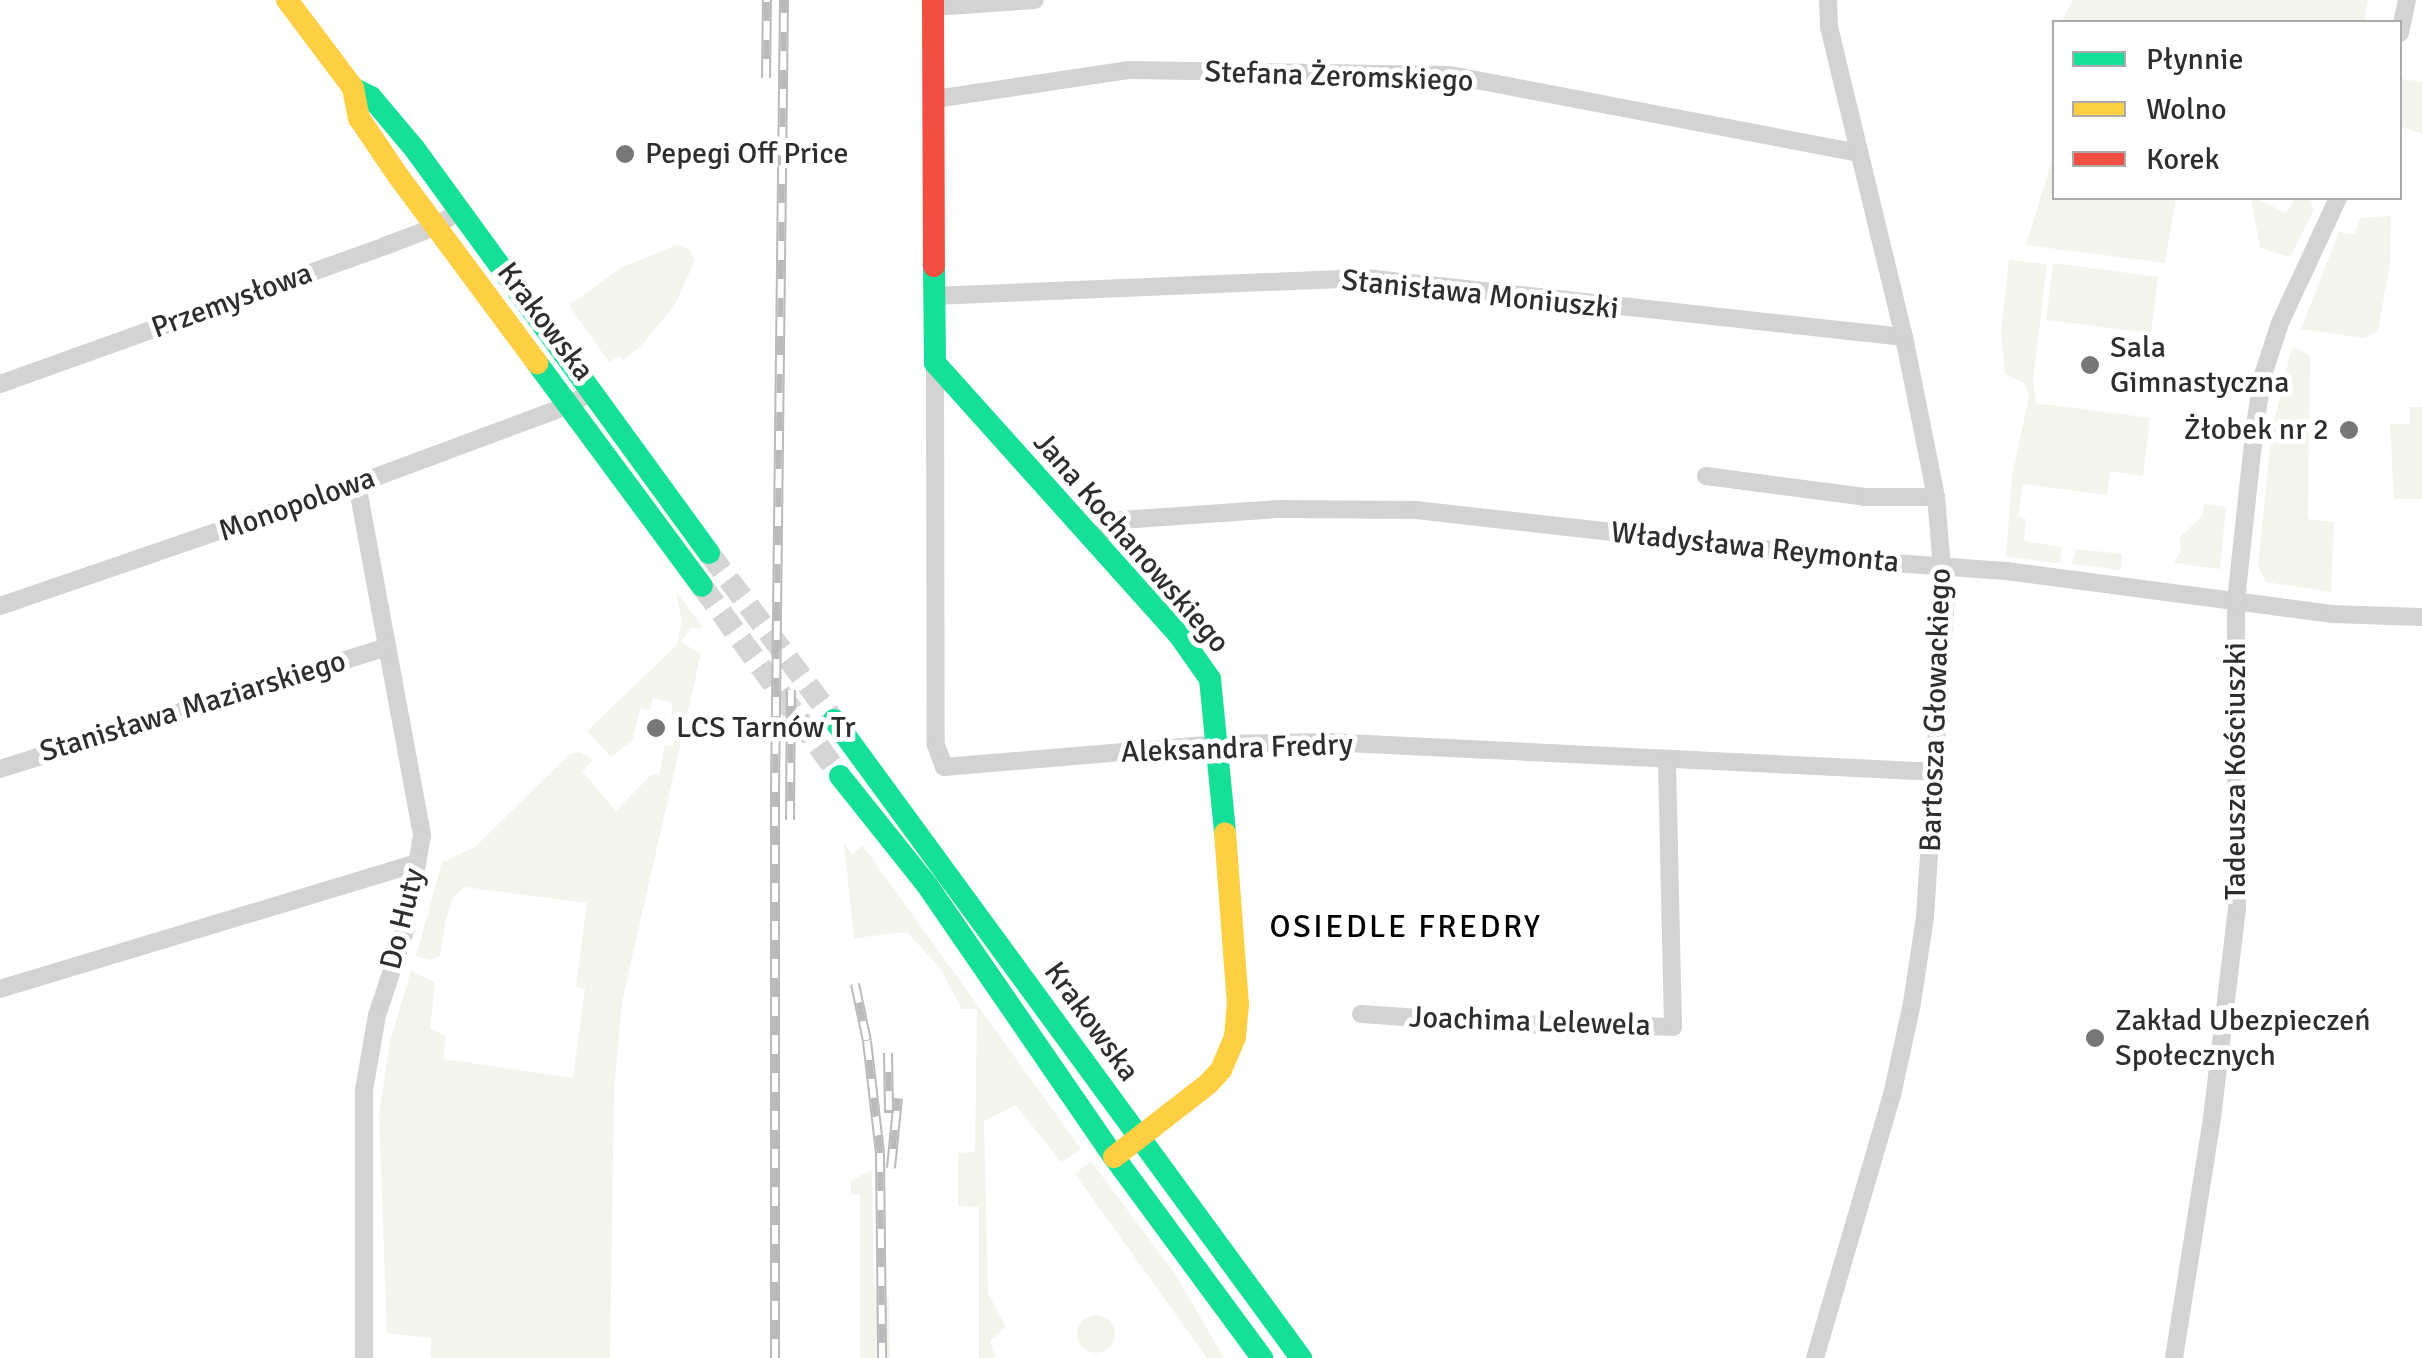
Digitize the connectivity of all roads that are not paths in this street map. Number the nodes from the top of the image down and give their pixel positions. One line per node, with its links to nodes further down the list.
1 (288, 0): 5 (street, Krakowska)
2 (1035, 0): 4 (street)
3 (1828, 0): 7 (street, Bartosza Głowackiego)
4 (934, 4): 6 (street)
5 (353, 88): 9 (street, Krakowska); 10 (street, Krakowska)
6 (935, 99): 7 (street, Stefana Żeromskiego); 11 (street)
7 (1859, 153): 12 (street, Bartosza Głowackiego)
8 (2337, 200): 23 (street, Tadeusza Kościuszki)
9 (460, 210): 10 (street, Przemysłowa); 15 (street, Krakowska)
10 (435, 228): 14 (street, Przemysłowa); 15 (street, Krakowska)
11 (934, 296): 12 (street, Stanisława Moniuszki); 13 (street)
12 (1904, 337): 18 (street, Bartosza Głowackiego)
13 (936, 363): 19 (street, Jana Kochanowskiego); 28 (street, Aleksandra Fredry)
14 (0, 384)
15 (580, 399): 17 (street, Monopolowa); 20 (street, Krakowska); 22 (street, Krakowska)
16 (1706, 476): 18 (street)
17 (357, 484): 24 (street, Monopolowa); 26 (street, Do Huty)
18 (1936, 497): 21 (street, Bartosza Głowackiego)
19 (1093, 538): 21 (street, Władysława Reymonta); 28 (street, Jana Kochanowskiego)
20 (709, 554)
21 (1943, 567): 23 (street, Władysława Reymonta); 31 (street, Bartosza Głowackiego)
22 (702, 586)
23 (2236, 600): 25 (street, Władysława Reymonta); 42 (street, Tadeusza Kościuszki)
24 (0, 606)
25 (2422, 617)
26 (387, 647): 30 (street, Stanisława Maziarskiego); 33 (street, Do Huty)
27 (834, 720): 36 (street, Krakowska)
28 (1218, 744): 29 (street, Aleksandra Fredry); 36 (street, Jana Kochanowskiego)
29 (1668, 761): 31 (street, Aleksandra Fredry); 35 (street, Joachima Lelewela)
30 (0, 768)
31 (1937, 772): 41 (street, Bartosza Głowackiego)
32 (840, 776): 37 (street, Krakowska)
33 (416, 864): 34 (street); 38 (street, Do Huty)
34 (0, 989)
35 (1361, 1014)
36 (1139, 1139): 37 (street, Jana Kochanowskiego); 40 (street, Krakowska)
37 (1114, 1157): 39 (street, Krakowska)
38 (364, 1358)
39 (1262, 1358)
40 (1301, 1358)
41 (1814, 1358)
42 (2174, 1358)

